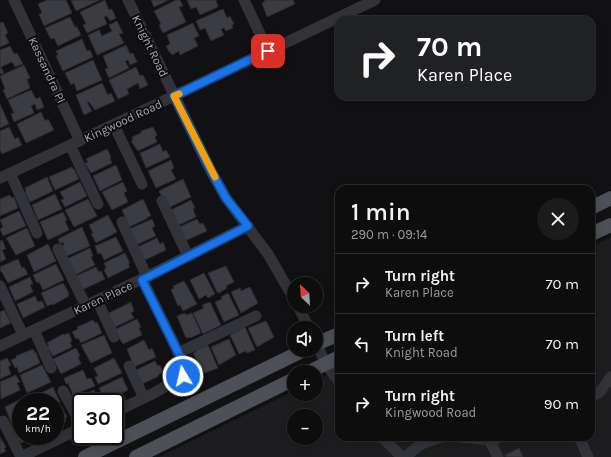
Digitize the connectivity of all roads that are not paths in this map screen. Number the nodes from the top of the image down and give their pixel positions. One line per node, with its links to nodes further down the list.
1 (14, 0): 11 (street, Kassandra Pl)
2 (128, 0): 9 (street, Knight Road)
3 (244, 0): 8 (street)
4 (375, 0): 5 (street, Kingwood Road)
5 (360, 3): 7 (street, Kingwood Road)
6 (335, 16): 8 (street, Kingwood Road)
7 (335, 16)
8 (268, 51): 9 (street, Kingwood Road)
9 (174, 96): 10 (street, Kingwood Road); 20 (street, Knight Road)
10 (114, 124): 11 (street, Kingwood Road); 13 (street)
11 (75, 143): 12 (street, Kingwood Road); 16 (street, Kassandra Pl)
12 (5, 175): 22 (street)
13 (142, 184)
14 (611, 198): 17 (main road)
15 (162, 201): 24 (street)
16 (98, 204)
17 (595, 206)
18 (122, 222): 25 (street)
19 (611, 225): 21 (main road)
20 (248, 226): 24 (street, Karen Place); 27 (street, Knight Road)
21 (595, 232)
22 (37, 233)
23 (58, 249): 29 (street)
24 (188, 256): 25 (street, Karen Place)
25 (145, 278): 28 (street, Karen Place); 37 (street)
26 (0, 286): 32 (street)
27 (287, 287)
28 (97, 300): 29 (street, Karen Place); 34 (street)
29 (86, 306): 31 (street, Karen Place)
30 (256, 316): 37 (street)
31 (34, 330): 32 (street, Karen Place); 44 (street)
32 (23, 335): 36 (street, Karen Place)
33 (335, 336): 35 (main road)
34 (114, 337)
35 (323, 341)
36 (0, 346)
37 (178, 353): 50 (street)
38 (289, 357): 60 (main road)
39 (321, 357): 41 (street)
40 (335, 359): 41 (main road)
41 (326, 364): 42 (main road); 45 (street)
42 (323, 365)
43 (129, 366): 50 (street)
44 (51, 368)
45 (335, 376)
46 (611, 377): 49 (street)
47 (287, 382): 61 (main road)
48 (63, 391): 51 (street)
49 (595, 394)
50 (144, 398): 52 (street)
51 (72, 408)
52 (124, 408)
53 (3, 421): 59 (street)
54 (72, 432): 59 (street)
55 (386, 441): 62 (street)
56 (430, 441): 62 (street)
57 (495, 441): 63 (street)
58 (581, 441): 64 (street)
59 (21, 457)
60 (85, 457)
61 (136, 457)
62 (404, 457)
63 (498, 457)
64 (588, 457)

